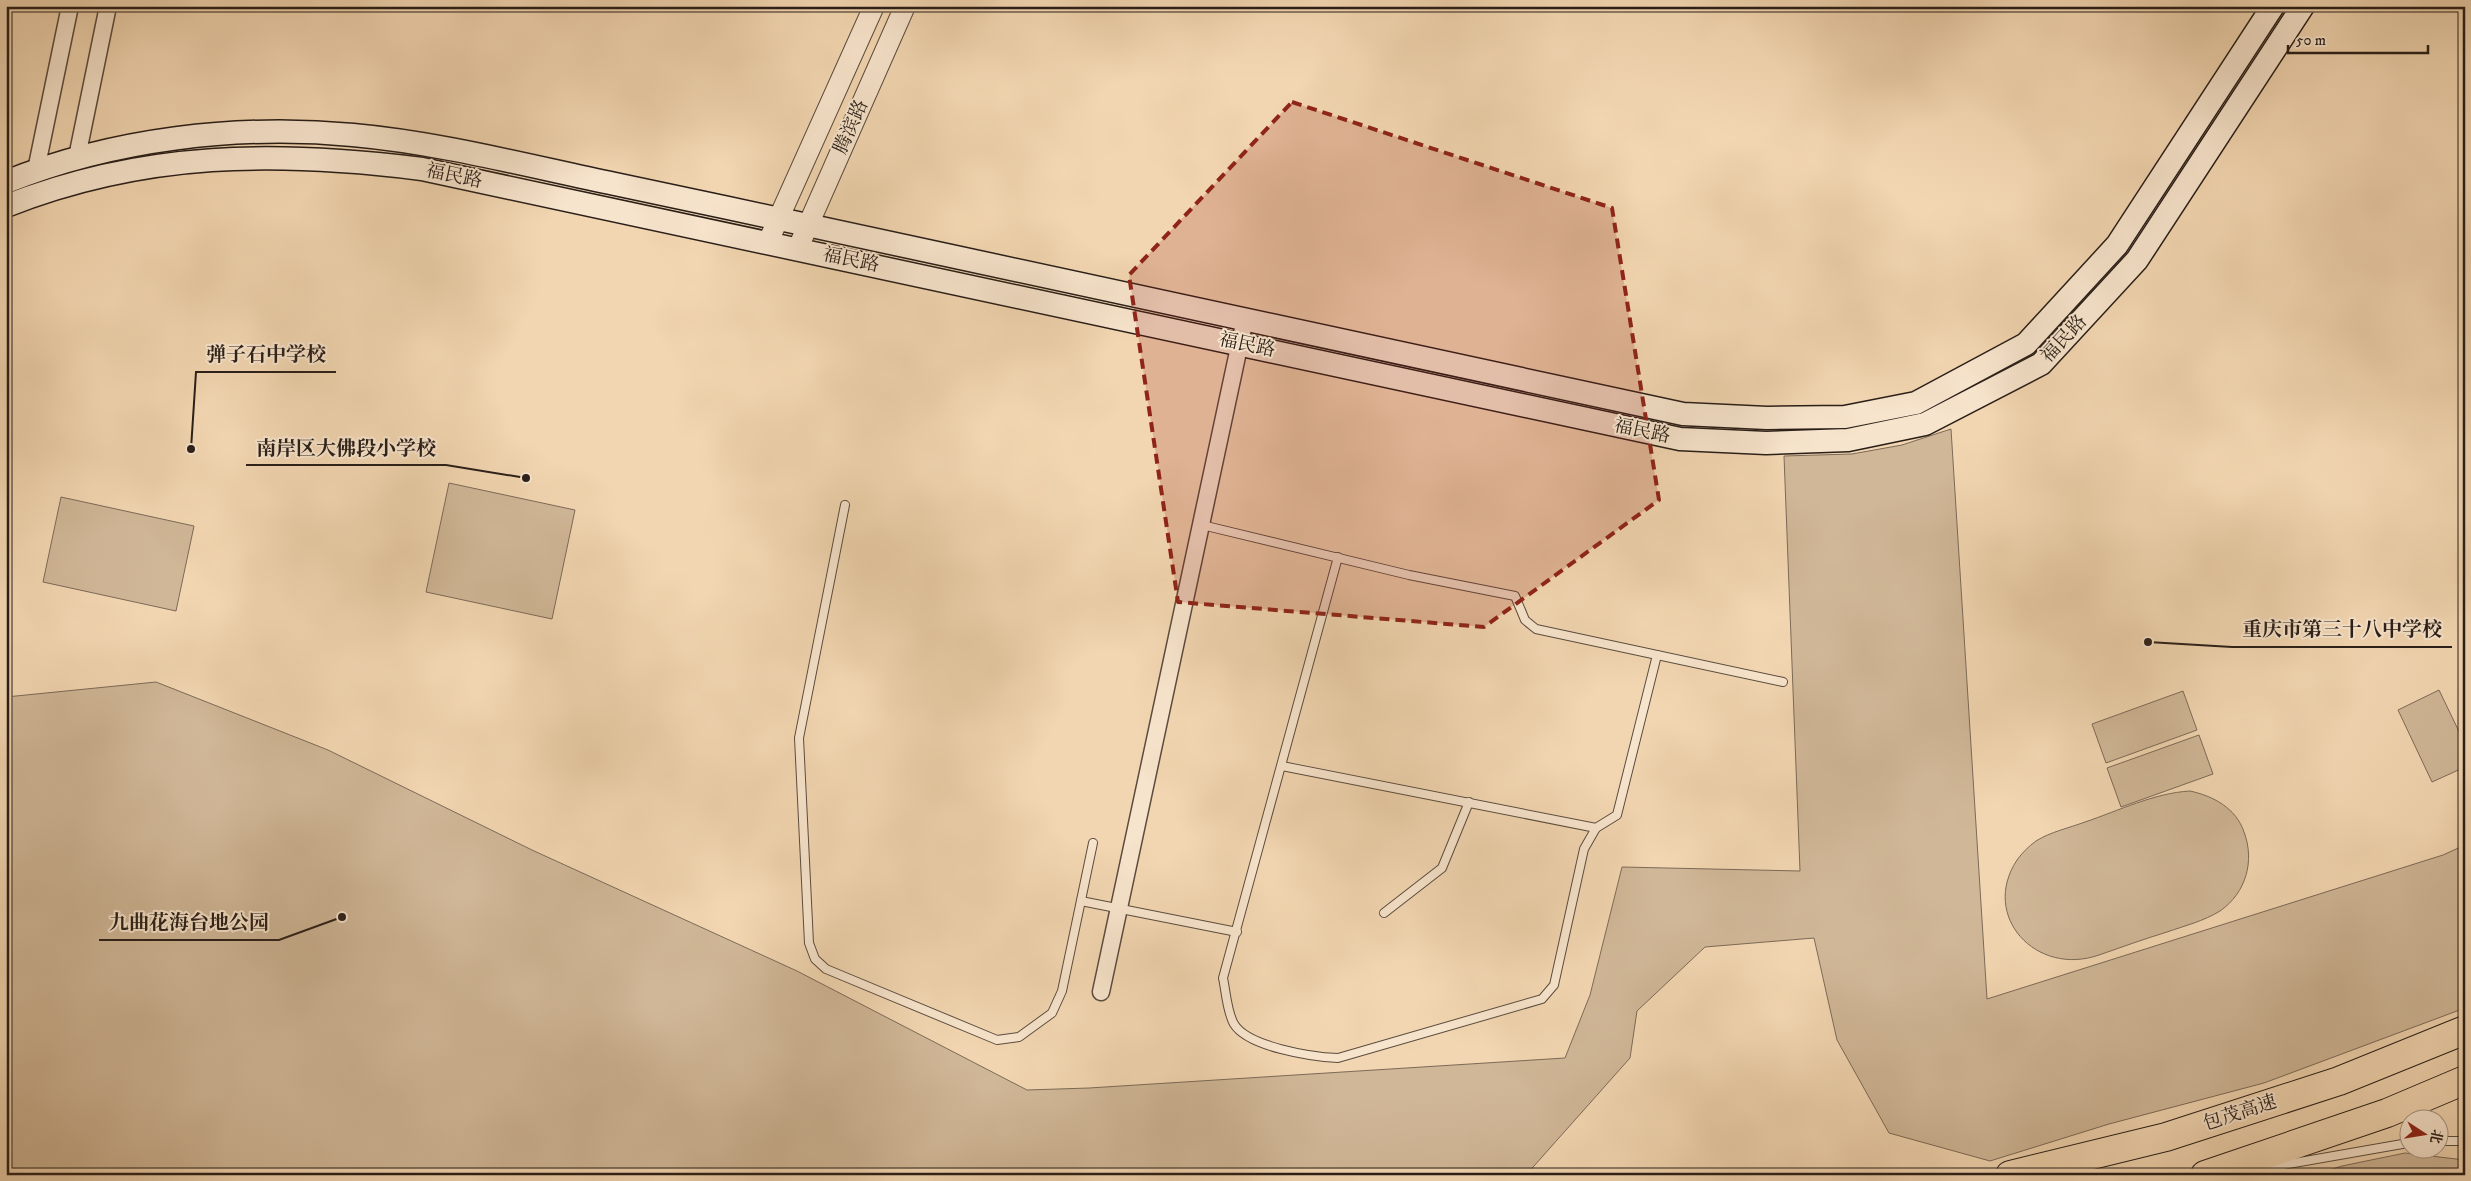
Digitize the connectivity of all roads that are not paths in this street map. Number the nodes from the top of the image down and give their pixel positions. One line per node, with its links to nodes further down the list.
1 (70, 6): 8 (street)
2 (108, 6): 7 (street)
3 (874, 6): 11 (street, 腾滨路)
4 (905, 6): 12 (street, 腾滨路)
5 (2273, 6): 15 (main road, 福民路)
6 (2303, 6): 16 (main road, 福民路)
7 (76, 157): 8 (main road, 福民路); 11 (main road, 福民路)
8 (36, 170): 9 (main road, 福民路)
9 (6, 182)
10 (6, 206): 13 (main road, 福民路)
11 (780, 218): 12 (main road, 福民路); 13 (street, 腾滨路)
12 (808, 224): 14 (street, 腾滨路); 15 (main road, 福民路)
13 (768, 242): 14 (main road, 福民路)
14 (798, 248): 16 (main road, 福民路)
15 (1245, 319): 16 (street)
16 (1239, 344): 18 (street)
17 (846, 506): 26 (lane)
18 (1202, 525): 19 (lane); 27 (street)
19 (1338, 557): 20 (lane); 22 (lane)
20 (1657, 655): 21 (lane); 24 (lane)
21 (1783, 682)
22 (1282, 766): 23 (lane); 29 (lane)
23 (1469, 802): 24 (lane); 28 (lane)
24 (1596, 828): 29 (lane)
25 (1093, 844): 26 (lane)
26 (1081, 902): 27 (lane)
27 (1118, 908): 29 (lane); 30 (street)
28 (1384, 913)
29 (1237, 932)
30 (1101, 992)
31 (2465, 1030): 38 (highway, 包茂高速)
32 (2465, 1080): 39 (highway)
33 (2448, 1141): 34 (lane)
34 (2465, 1142)
35 (2398, 1145): 36 (lane)
36 (2248, 1171)
37 (2239, 1173): 40 (lane)
38 (2010, 1175)
39 (2205, 1175)
40 (2229, 1175)

